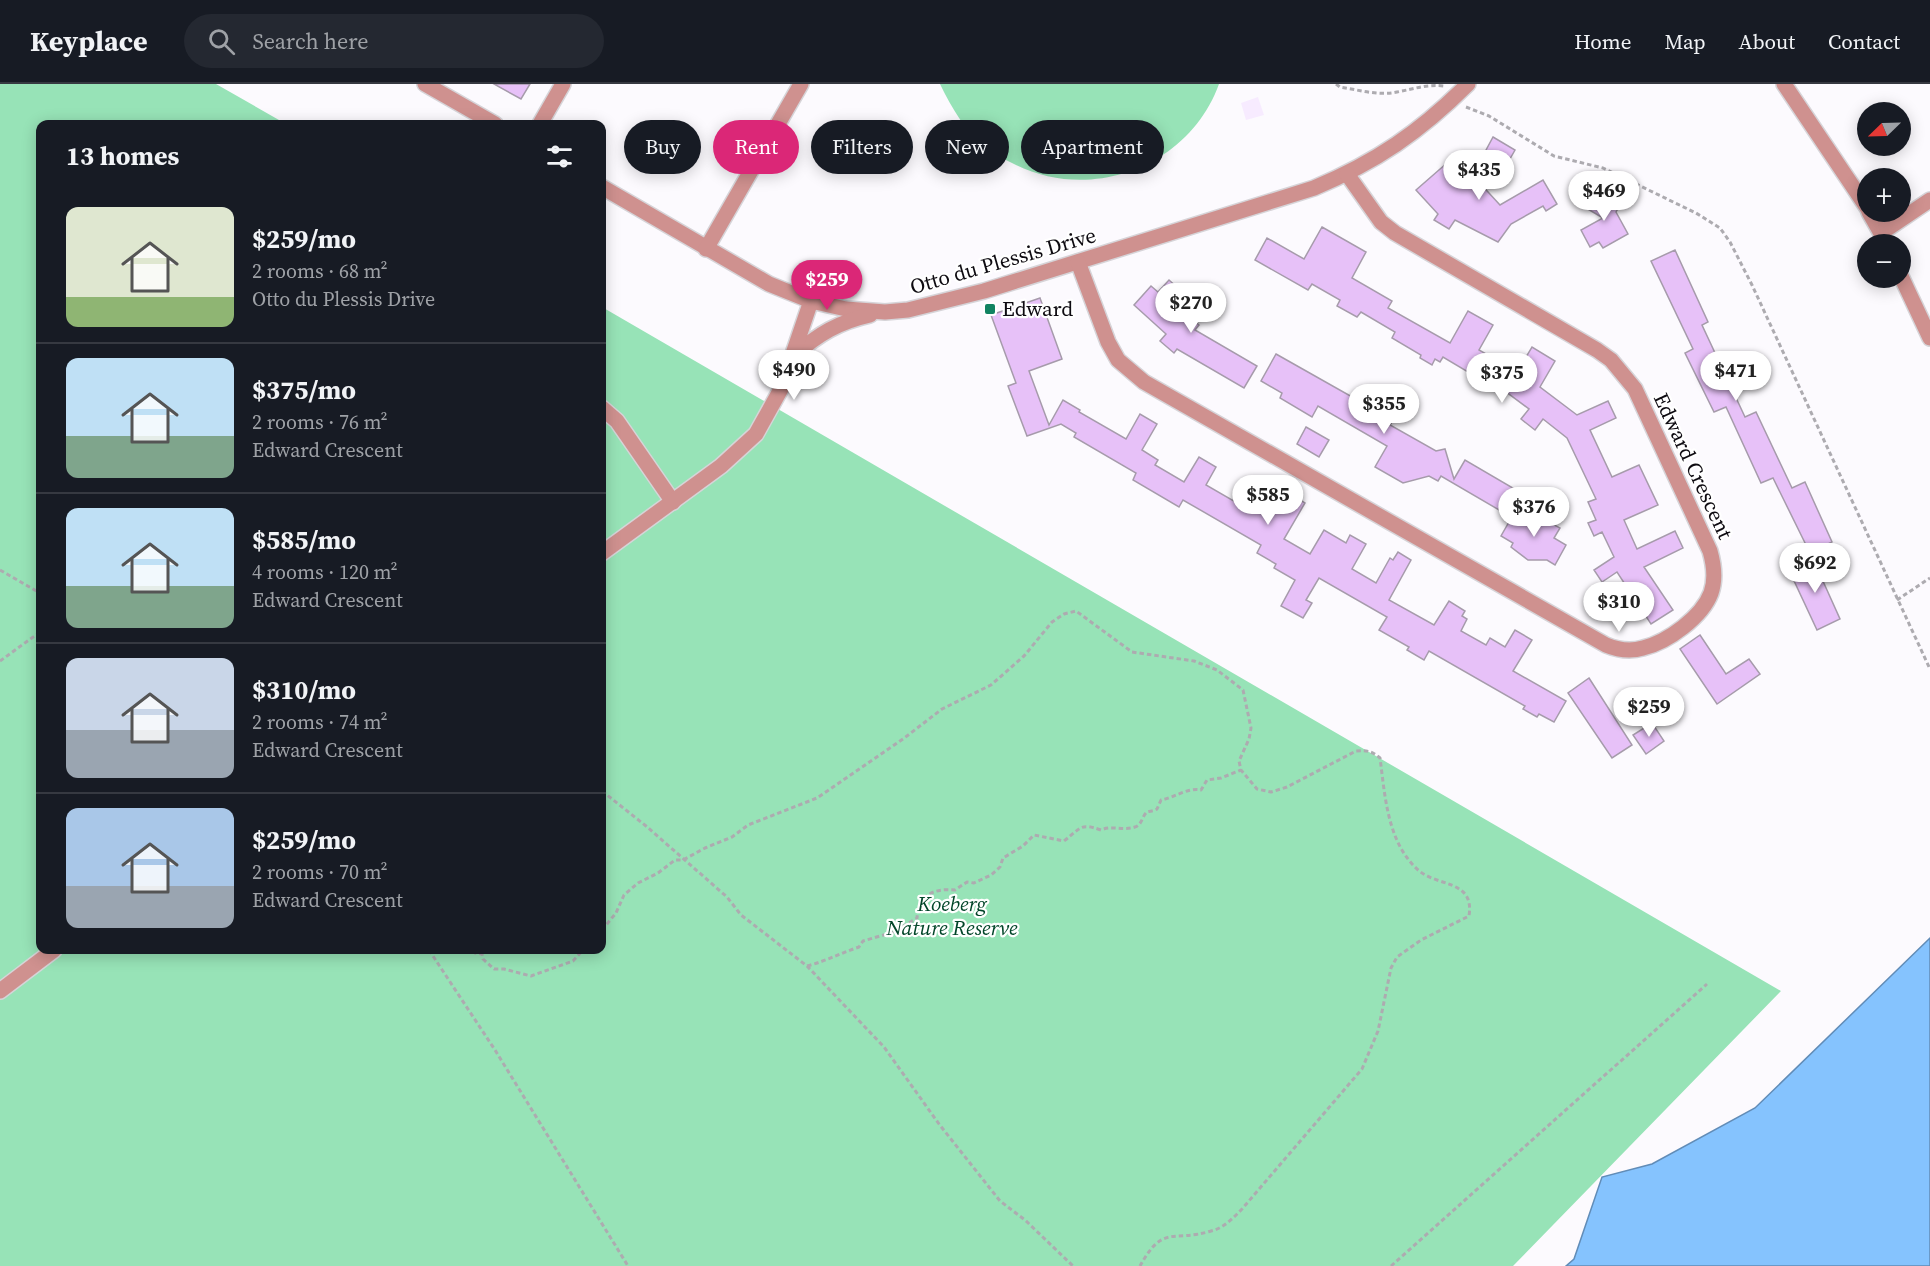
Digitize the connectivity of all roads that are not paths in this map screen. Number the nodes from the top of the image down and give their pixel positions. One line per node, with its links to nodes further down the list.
1 (425, 84): 6 (street)
2 (563, 84): 7 (street)
3 (801, 84): 13 (street)
4 (1468, 84): 8 (street, Otto du Plessis Drive)
5 (1784, 84): 10 (street)
6 (488, 120)
7 (542, 120)
8 (1347, 174): 14 (street, Otto du Plessis Drive); 14 (street, Edward Crescent)
9 (606, 189): 13 (street, Otto du Plessis Drive)
10 (1857, 194)
11 (1930, 200): 12 (street)
12 (1890, 234)
13 (706, 249): 16 (street, Otto du Plessis Drive)
14 (1078, 262): 17 (street, Otto du Plessis Drive)
15 (1907, 288): 18 (street)
16 (811, 301): 17 (street, Otto du Plessis Drive); 19 (street)
17 (885, 312): 19 (street)
18 (1930, 338)
19 (794, 356): 21 (street)
20 (606, 412): 21 (street)
21 (673, 502): 22 (street)
22 (606, 551)
23 (49, 954): 24 (street)
24 (0, 991)

